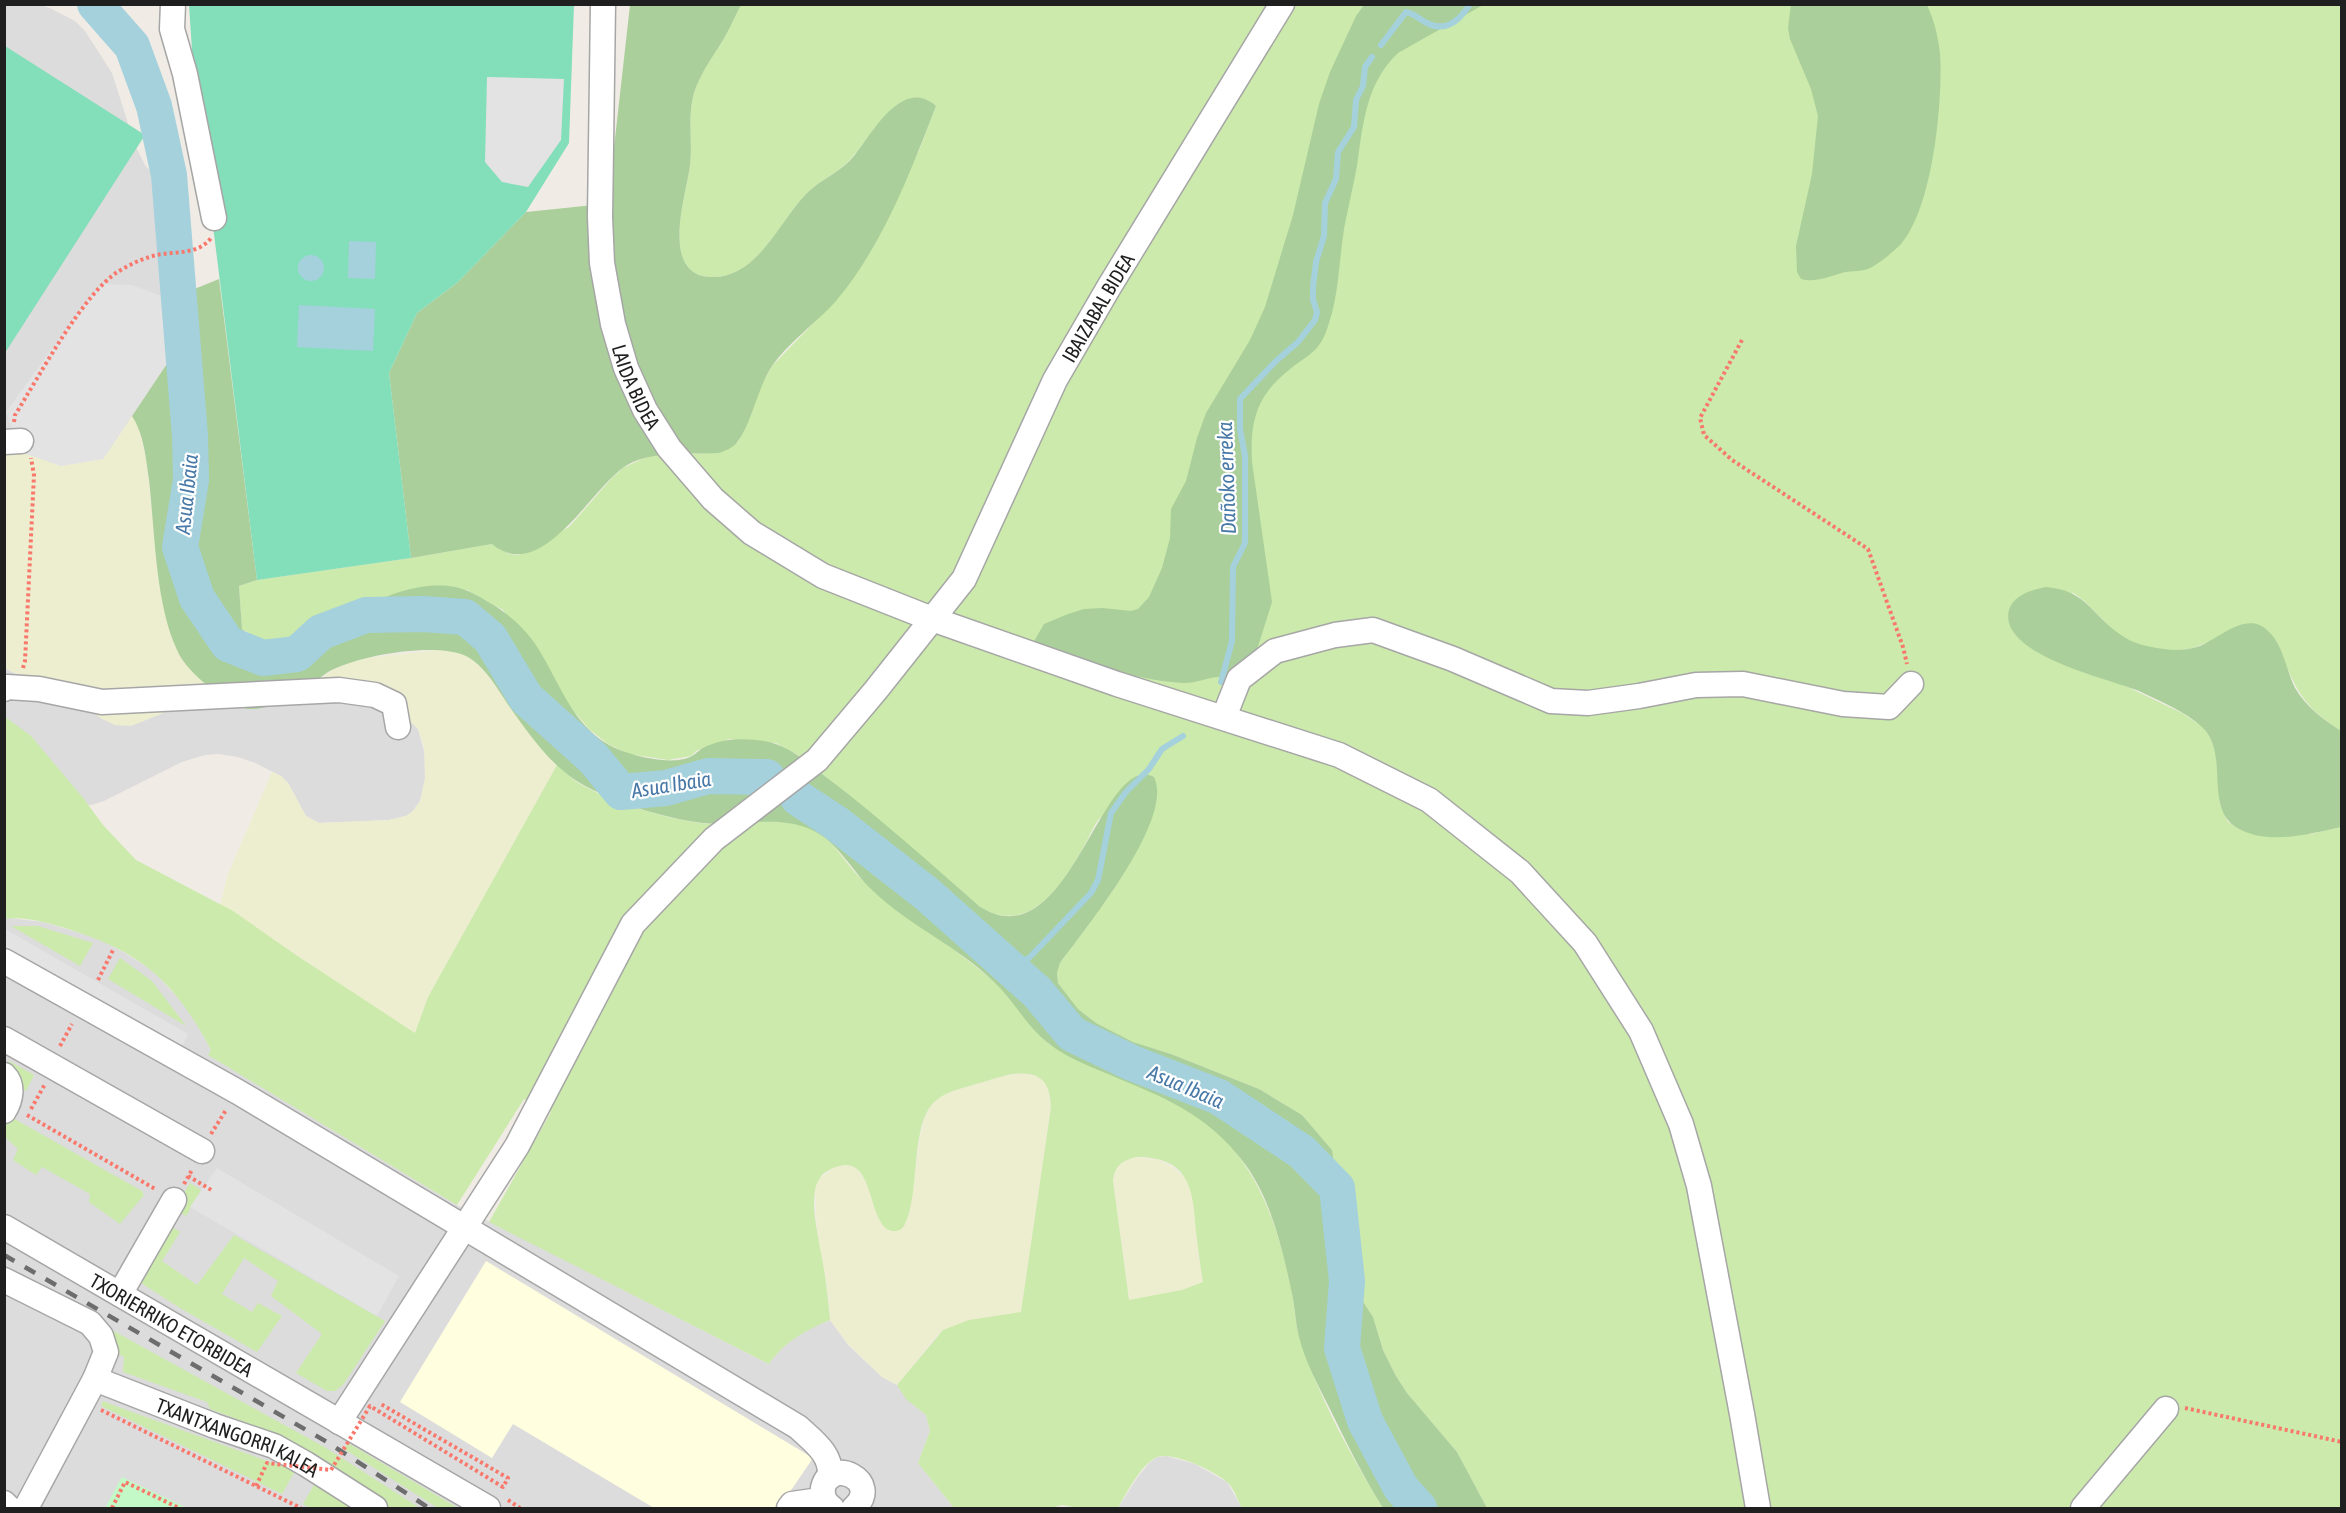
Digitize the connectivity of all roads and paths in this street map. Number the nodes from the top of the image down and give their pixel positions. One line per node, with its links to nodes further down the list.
1 (173, 4): 4 (street)
2 (603, 4): 8 (street, LAIDA BIDEA)
3 (1282, 4): 8 (street, IBAIZABAL BIDEA)
4 (214, 218)
5 (197, 250): 7 (path)
6 (1742, 340): 9 (path)
7 (13, 441): 10 (path)
8 (932, 619): 11 (street, LAIDA BIDEA); 27 (street, IBAIZABAL BIDEA)
9 (1911, 684): 11 (street)
10 (6, 688): 12 (street)
11 (1224, 717): 50 (street, LAIDA BIDEA)
12 (398, 727)
13 (113, 950): 15 (path)
14 (4, 961): 27 (street)
15 (98, 980)
16 (77, 1016): 18 (path)
17 (4, 1039): 23 (street)
18 (62, 1042)
19 (4, 1075): 22 (street)
20 (48, 1079): 24 (path)
21 (228, 1106): 23 (path)
22 (4, 1111)
23 (208, 1141)
24 (179, 1191): 25 (path); 29 (street)
25 (213, 1191)
26 (4, 1227): 29 (street, TXORIERRIKO ETORBIDEA)
27 (463, 1228): 33 (street, IBAIZABAL BIDEA); 35 (street)
28 (4, 1280): 30 (street)
29 (120, 1294): 33 (street, TXORIERRIKO ETORBIDEA)
30 (95, 1386): 36 (path); 41 (street); 46 (street, TXANTXANGORRI KALEA)
31 (379, 1403): 36 (path, bridge)
32 (2166, 1410): 34 (path); 51 (street)
33 (339, 1422): 47 (street, TXORIERRIKO ETORBIDEA)
34 (2342, 1442)
35 (830, 1477): 39 (street); 49 (street)
36 (256, 1486): 38 (path)
37 (4, 1503): 40 (street)
38 (291, 1503): 44 (path); 45 (path)
39 (822, 1505): 48 (street)
40 (9, 1509)
41 (26, 1509)
42 (112, 1509): 43 (path)
43 (179, 1509)
44 (288, 1509)
45 (301, 1509)
46 (375, 1509)
47 (488, 1509)
48 (789, 1509)
49 (854, 1509)
50 (1758, 1509)
51 (2084, 1509)

